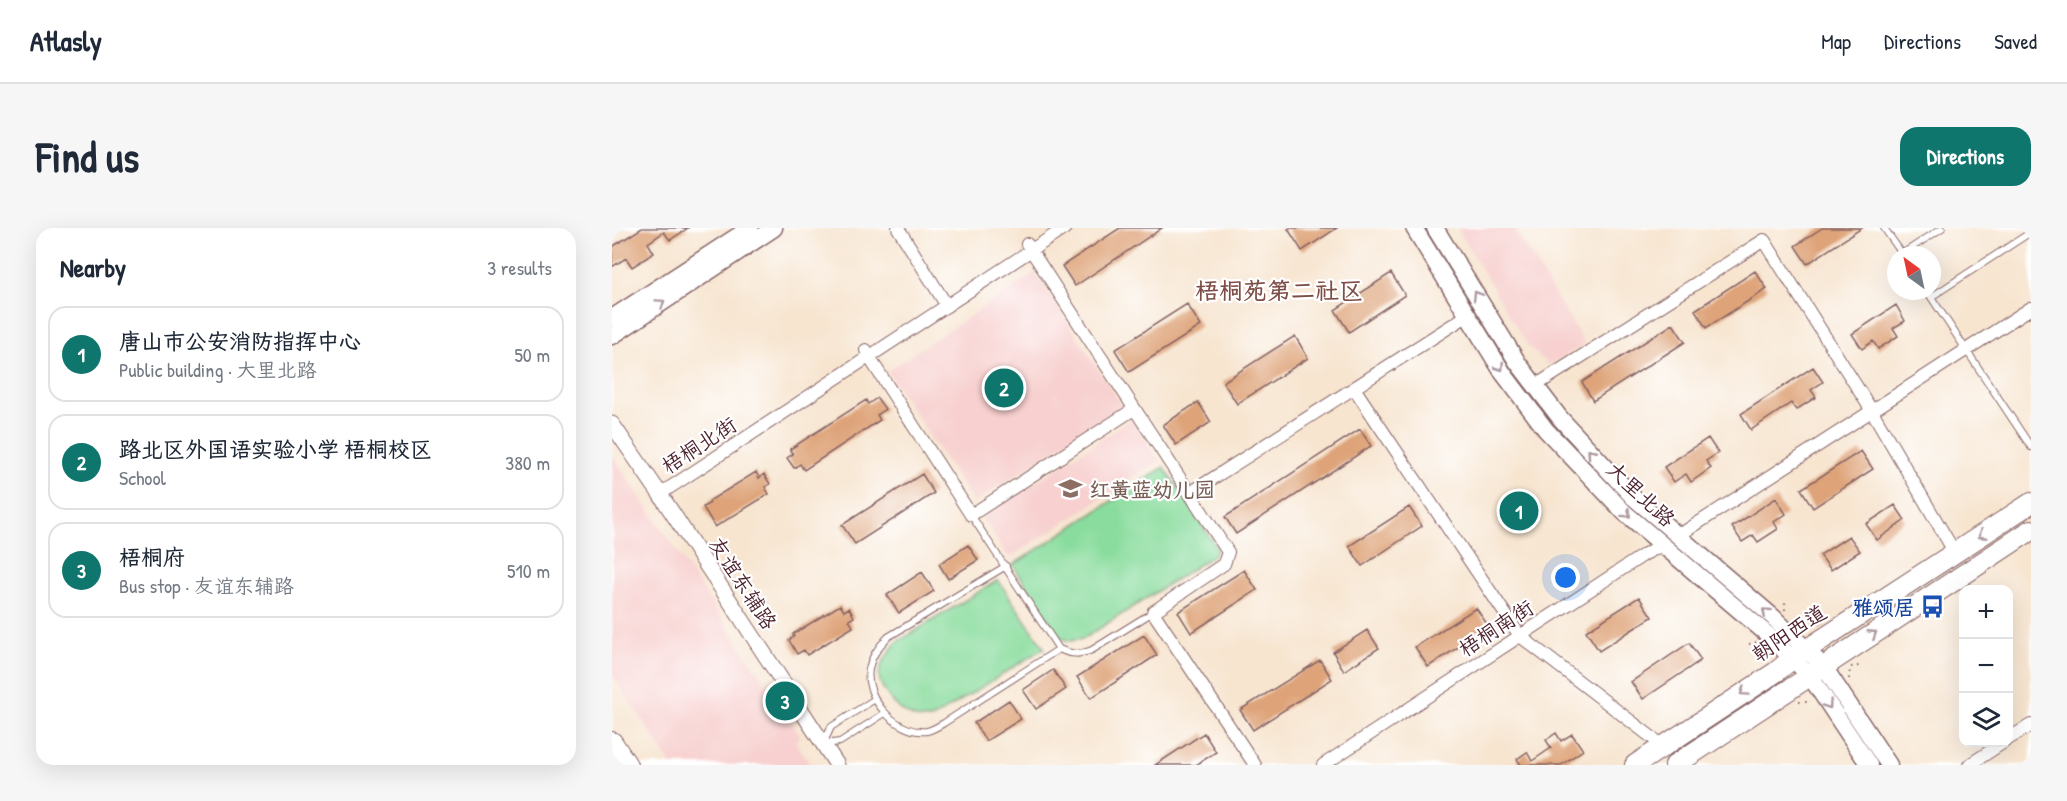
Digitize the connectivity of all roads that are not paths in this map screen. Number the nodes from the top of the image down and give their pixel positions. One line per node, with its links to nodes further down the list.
1 (750, 228): 19 (main road)
2 (774, 228): 20 (main road, one-way to 2)
3 (898, 228): 16 (street)
4 (1051, 228): 13 (street, 梧桐北街)
5 (1065, 228): 13 (street, 梧桐北街)
6 (1414, 228): 18 (main road, 大里北路)
7 (1435, 228): 23 (main road, 大里北路, one-way to 7)
8 (1884, 228): 11 (lane)
9 (1941, 228): 12 (lane)
10 (2031, 232): 14 (lane)
11 (1896, 246)
12 (1914, 246)
13 (1029, 247): 16 (street, 梧桐北街); 25 (street)
14 (1941, 290)
15 (1933, 300): 21 (lane)
16 (946, 302): 22 (street, 梧桐北街)
17 (2031, 308): 21 (street)
18 (1468, 315): 24 (street); 35 (main road, 大里北路, one-way to 35)
19 (612, 318)
20 (612, 336)
21 (1966, 350): 26 (street); 28 (lane)
22 (867, 353): 30 (street, 梧桐北街); 32 (street)
23 (1535, 386): 26 (street); 34 (main road, 大里北路, one-way to 23)
24 (1354, 388): 29 (street); 39 (street)
25 (1134, 410): 29 (street); 32 (street)
26 (1872, 411): 34 (street); 36 (street)
27 (612, 424): 30 (street, 友谊东辅路)
28 (2031, 447)
29 (1190, 493): 38 (street)
30 (660, 494): 48 (street, 友谊东辅路)
31 (2031, 503): 36 (main road, 朝阳西道, one-way to 36)
32 (971, 514): 37 (lane)
33 (2031, 530): 42 (main road, one-way to 33)
34 (1678, 536): 41 (main road, 大里北路, one-way to 34)
35 (1662, 545): 39 (street, 梧桐南街); 41 (main road, 大里北路)
36 (1955, 552): 41 (main road, 朝阳西道)
37 (1005, 566): 40 (lane); 43 (lane)
38 (1152, 612): 40 (lane); 53 (street)
39 (1522, 638): 49 (street); 54 (street, 梧桐南街); 55 (street, 梧桐南街)
40 (1059, 649): 44 (lane)
41 (1800, 654): 42 (main road, 大里北路); 49 (main road, 朝阳西道, one-way to 49)
42 (1817, 671): 57 (main road); 58 (main road, 大里北路, one-way to 58); 59 (main road, 大里北路)
43 (875, 699): 44 (lane); 48 (lane)
44 (885, 713): 48 (lane)
45 (2031, 725): 46 (street)
46 (2013, 737)
47 (612, 742): 51 (main road)
48 (823, 744): 52 (street, 友谊东辅路)
49 (1663, 746): 56 (main road, 朝阳西道)
50 (1996, 747): 60 (street)
51 (627, 765)
52 (837, 765)
53 (1255, 765)
54 (1323, 765)
55 (1334, 765)
56 (1635, 765)
57 (1674, 765)
58 (1869, 765)
59 (1889, 765)
60 (1969, 765)

